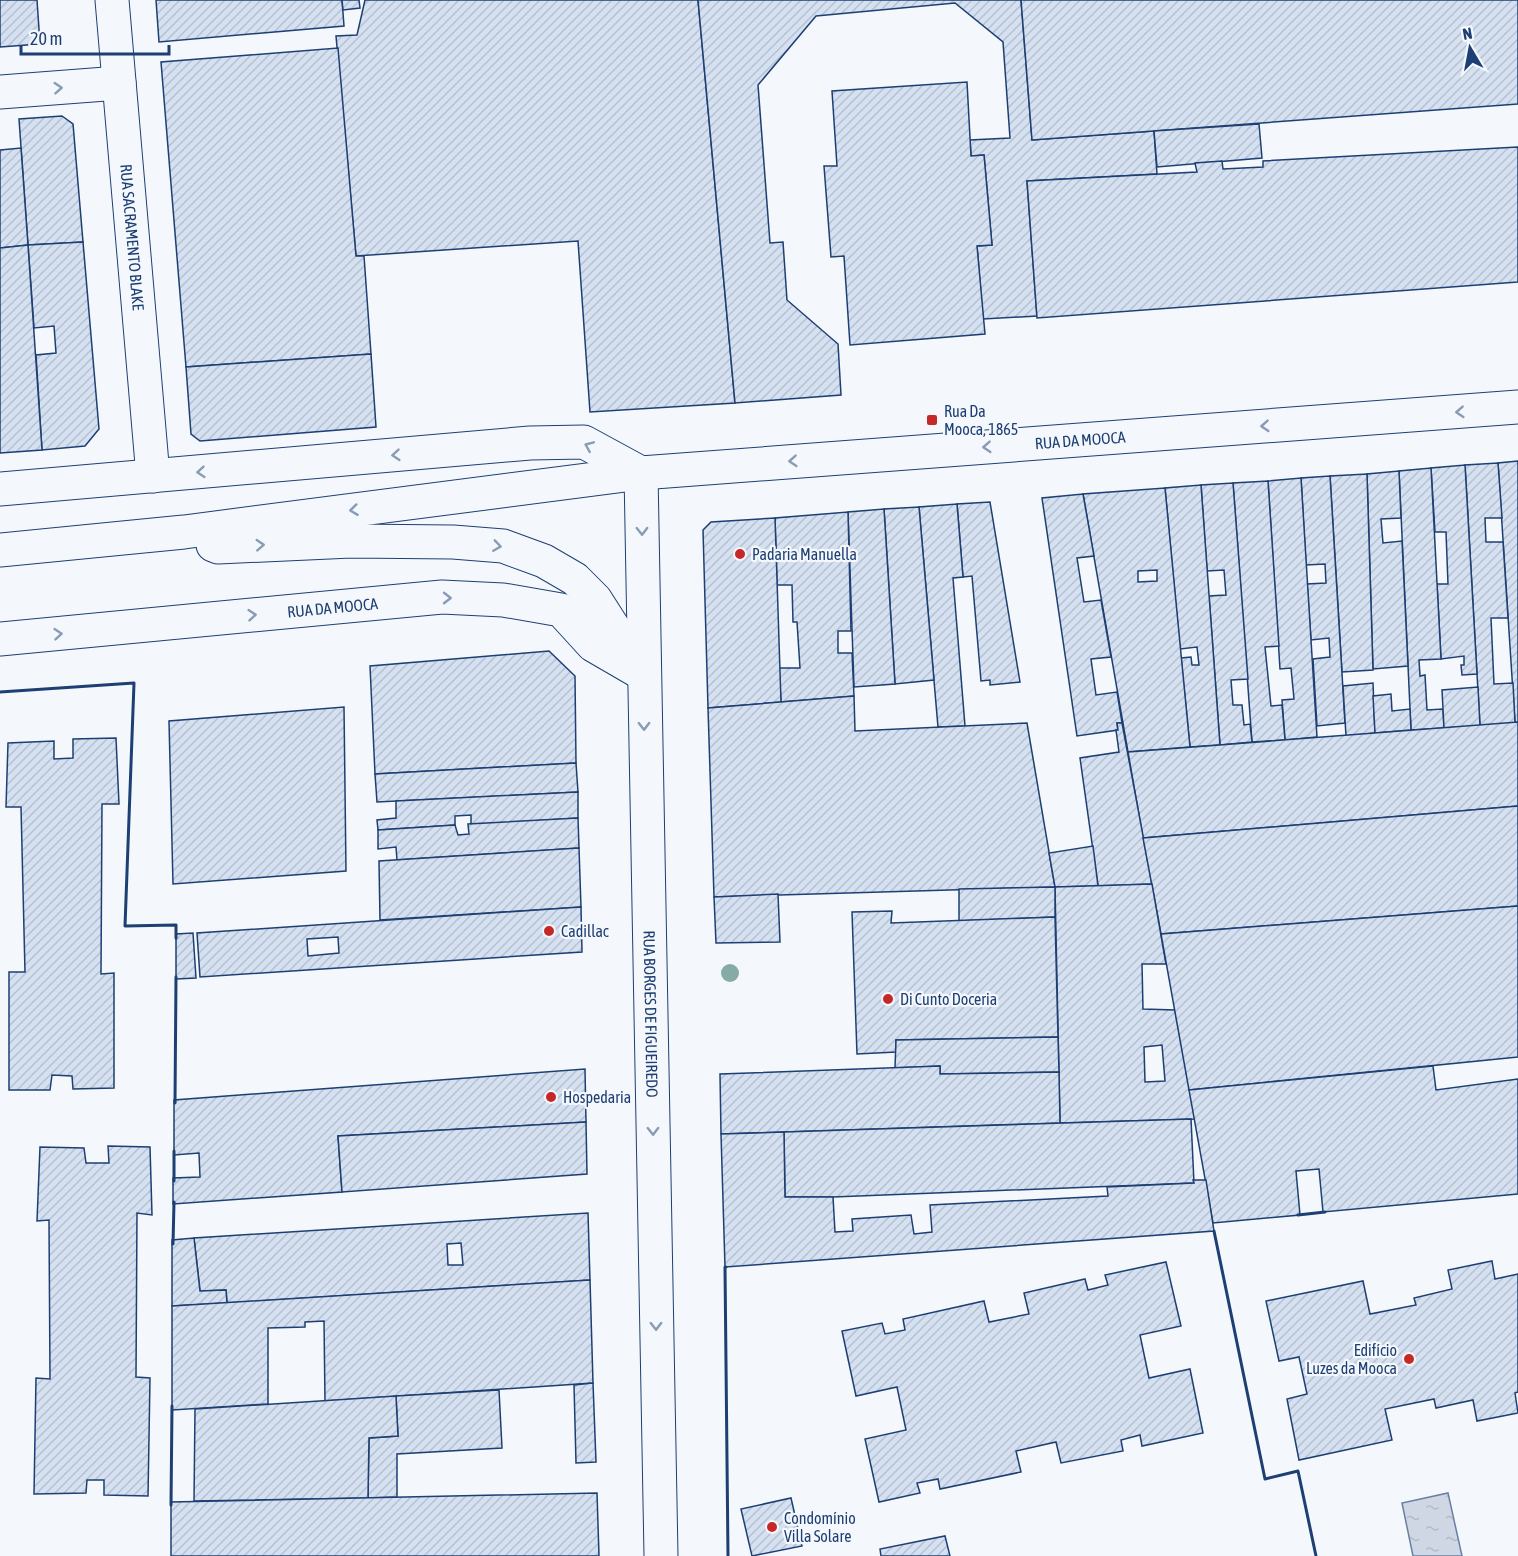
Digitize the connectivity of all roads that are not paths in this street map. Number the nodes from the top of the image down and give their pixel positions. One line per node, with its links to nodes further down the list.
1 (112, 0): 2 (street, RUA SACRAMENTO BLAKE)
2 (119, 83): 3 (street, one-way to 2); 6 (street, RUA SACRAMENTO BLAKE)
3 (0, 92)
4 (1518, 407): 5 (street, RUA DA MOOCA, one-way to 5)
5 (641, 473): 6 (street, one-way to 6); 8 (street, RUA DA MOOCA, one-way to 8); 11 (street, RUA BORGES DE FIGUEIREDO, one-way to 11)
6 (153, 476): 7 (street)
7 (0, 489)
8 (184, 532): 9 (street, RUA DA MOOCA); 11 (street, one-way to 11)
9 (0, 550)
10 (0, 639): 11 (street, RUA DA MOOCA, one-way to 11)
11 (643, 674): 12 (street, RUA BORGES DE FIGUEIREDO, one-way to 12)
12 (661, 1556)

